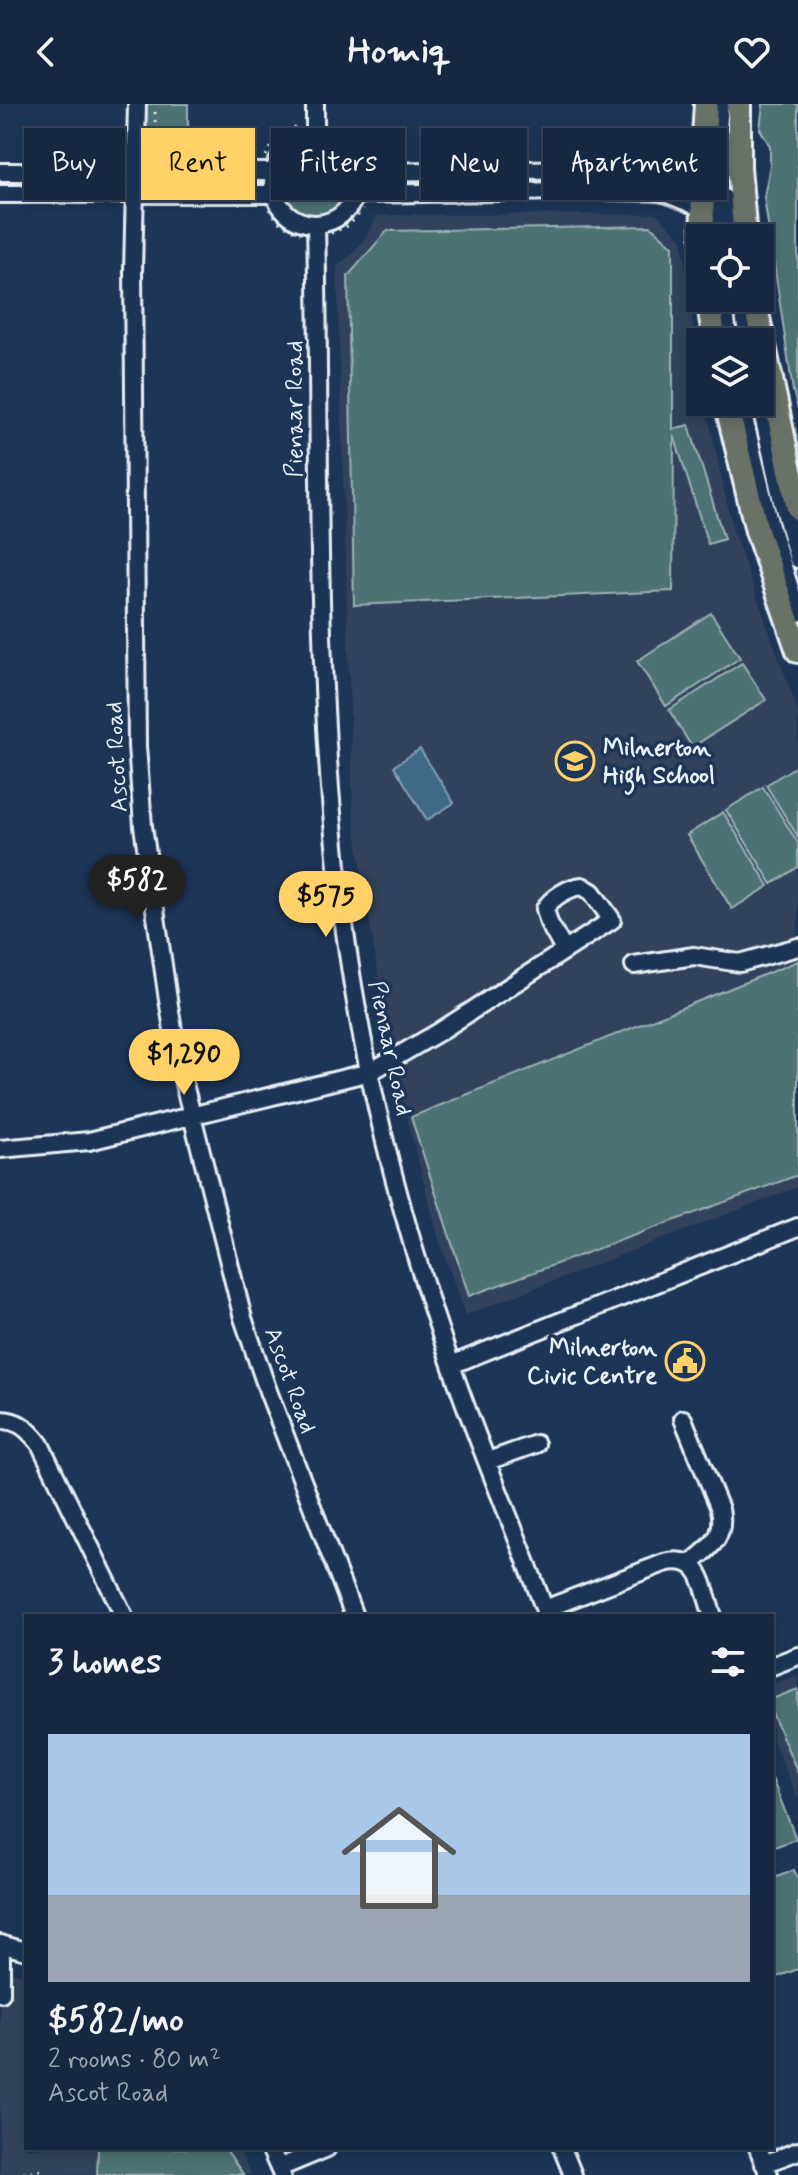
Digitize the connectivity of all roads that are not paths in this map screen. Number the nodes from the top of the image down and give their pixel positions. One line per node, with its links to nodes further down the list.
1 (137, 104): 12 (street, Ascot Road)
2 (315, 104): 6 (street)
3 (706, 104): 7 (main road)
4 (720, 104): 8 (street)
5 (739, 104): 9 (main road)
6 (315, 128)
7 (711, 128)
8 (719, 128)
9 (727, 138)
10 (269, 167): 12 (street); 19 (street)
11 (543, 168): 13 (street)
12 (137, 171): 14 (street); 17 (street, Ascot Road)
13 (405, 171)
14 (0, 172)
15 (543, 191): 18 (street)
16 (0, 194): 17 (street)
17 (136, 195): 19 (street); 42 (street, Ascot Road)
18 (405, 197)
19 (270, 199): 29 (street)
20 (360, 200): 29 (street)
21 (692, 200): 24 (street)
22 (720, 200): 24 (main road)
23 (720, 200): 24 (main road)
24 (720, 207): 25 (main road); 26 (street); 27 (street); 28 (main road)
25 (711, 224)
26 (718, 224)
27 (726, 224)
28 (737, 224)
29 (316, 230): 41 (street, Pienaar Road)
30 (753, 312): 34 (main road)
31 (729, 416): 37 (main road)
32 (743, 416): 36 (street)
33 (763, 416): 35 (street)
34 (798, 508)
35 (798, 559)
36 (798, 613)
37 (798, 651)
38 (798, 947): 40 (street)
39 (564, 950): 41 (street)
40 (634, 965)
41 (370, 1072): 42 (street); 45 (street, Pienaar Road)
42 (191, 1116): 43 (street); 53 (street, Ascot Road)
43 (0, 1149)
44 (798, 1227): 45 (street)
45 (451, 1365): 49 (street, Pienaar Road)
46 (683, 1419): 50 (street)
47 (0, 1420): 52 (street)
48 (536, 1444): 49 (street)
49 (488, 1461): 51 (street, Pienaar Road)
50 (691, 1563): 51 (street); 54 (street)
51 (546, 1613)
52 (123, 1614)
53 (353, 1614)
54 (712, 1614)
55 (798, 1656): 56 (street)
56 (774, 1665)
57 (0, 1944): 58 (street); 59 (street)
58 (24, 1950)
59 (1, 1993)
60 (271, 2150): 65 (street)
61 (323, 2150): 65 (street)
62 (563, 2150): 66 (street)
63 (798, 2151): 64 (street)
64 (764, 2162)
65 (280, 2172)
66 (573, 2175)

